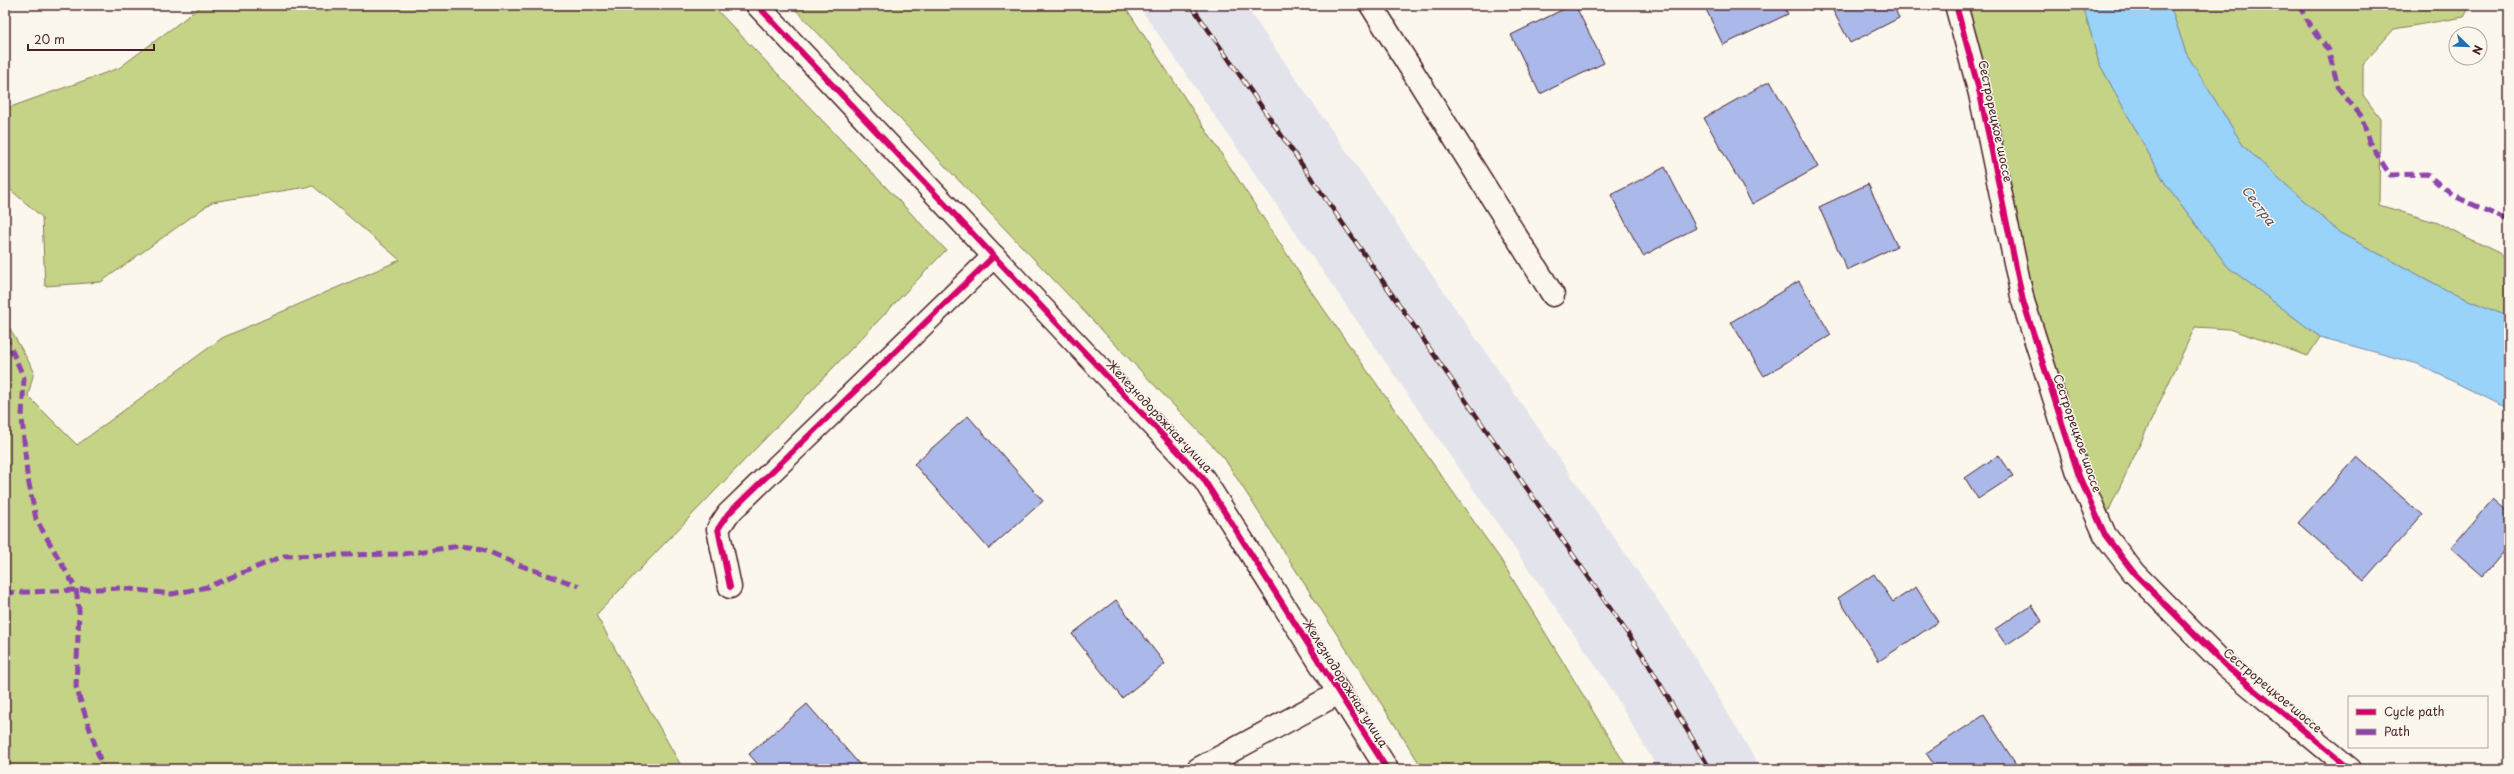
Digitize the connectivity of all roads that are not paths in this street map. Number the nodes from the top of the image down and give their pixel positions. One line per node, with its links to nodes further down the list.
1 (757, 5): 4 (street, Железнодорожная улица)
2 (1371, 5): 5 (street)
3 (1956, 5): 10 (street, Сестрорецкое шоссе)
4 (994, 256): 6 (street); 7 (street, Железнодорожная улица)
5 (1553, 295)
6 (730, 587)
7 (1339, 693): 8 (street); 9 (street, Железнодорожная улица)
8 (1198, 769)
9 (1387, 769)
10 (2350, 769)

